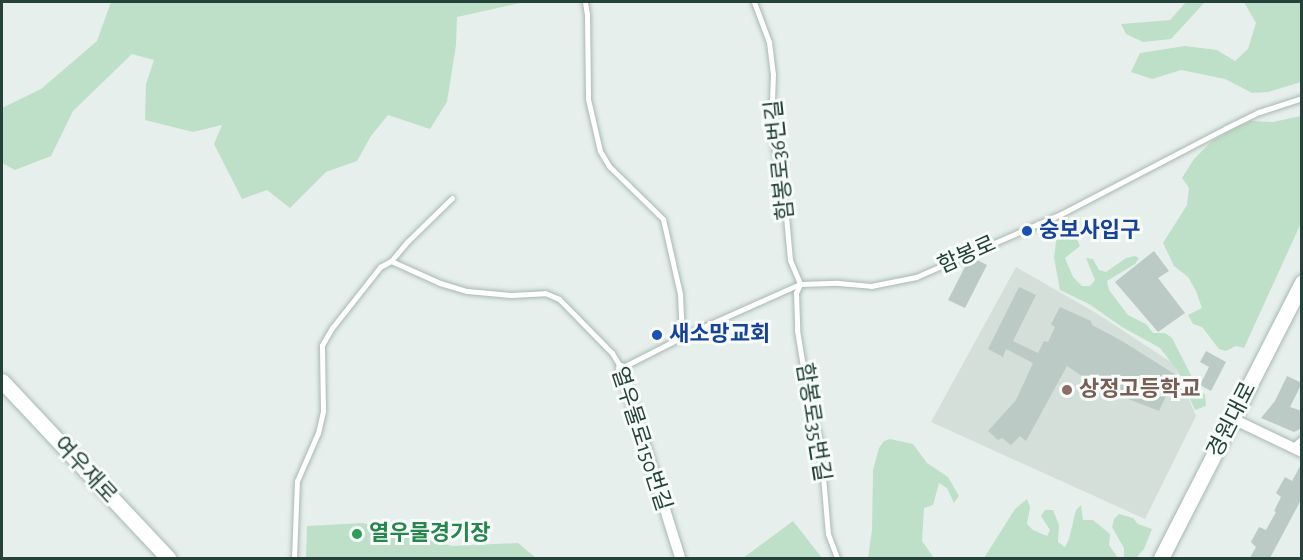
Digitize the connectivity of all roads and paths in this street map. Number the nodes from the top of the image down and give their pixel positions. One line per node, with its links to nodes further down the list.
1 (585, 2): 8 (lane)
2 (754, 2): 7 (lane, 함봉로36번길)
3 (1302, 98): 7 (lane, 함봉로)
4 (452, 198): 5 (lane)
5 (391, 261): 9 (lane, 열우물로150번길); 15 (lane)
6 (1302, 282): 11 (main road, 경원대로)
7 (800, 284): 8 (lane, 함봉로); 17 (lane, 함봉로35번길)
8 (682, 338): 9 (lane, 함봉로)
9 (621, 368): 16 (street, 열우물로150번길)
10 (2, 381): 14 (main road, 여우재로)
11 (1233, 419): 13 (street); 18 (main road, 경원대로)
12 (1302, 438): 13 (lane)
13 (1296, 450)
14 (168, 558)
15 (294, 558)
16 (680, 558)
17 (837, 558)
18 (1161, 558)

